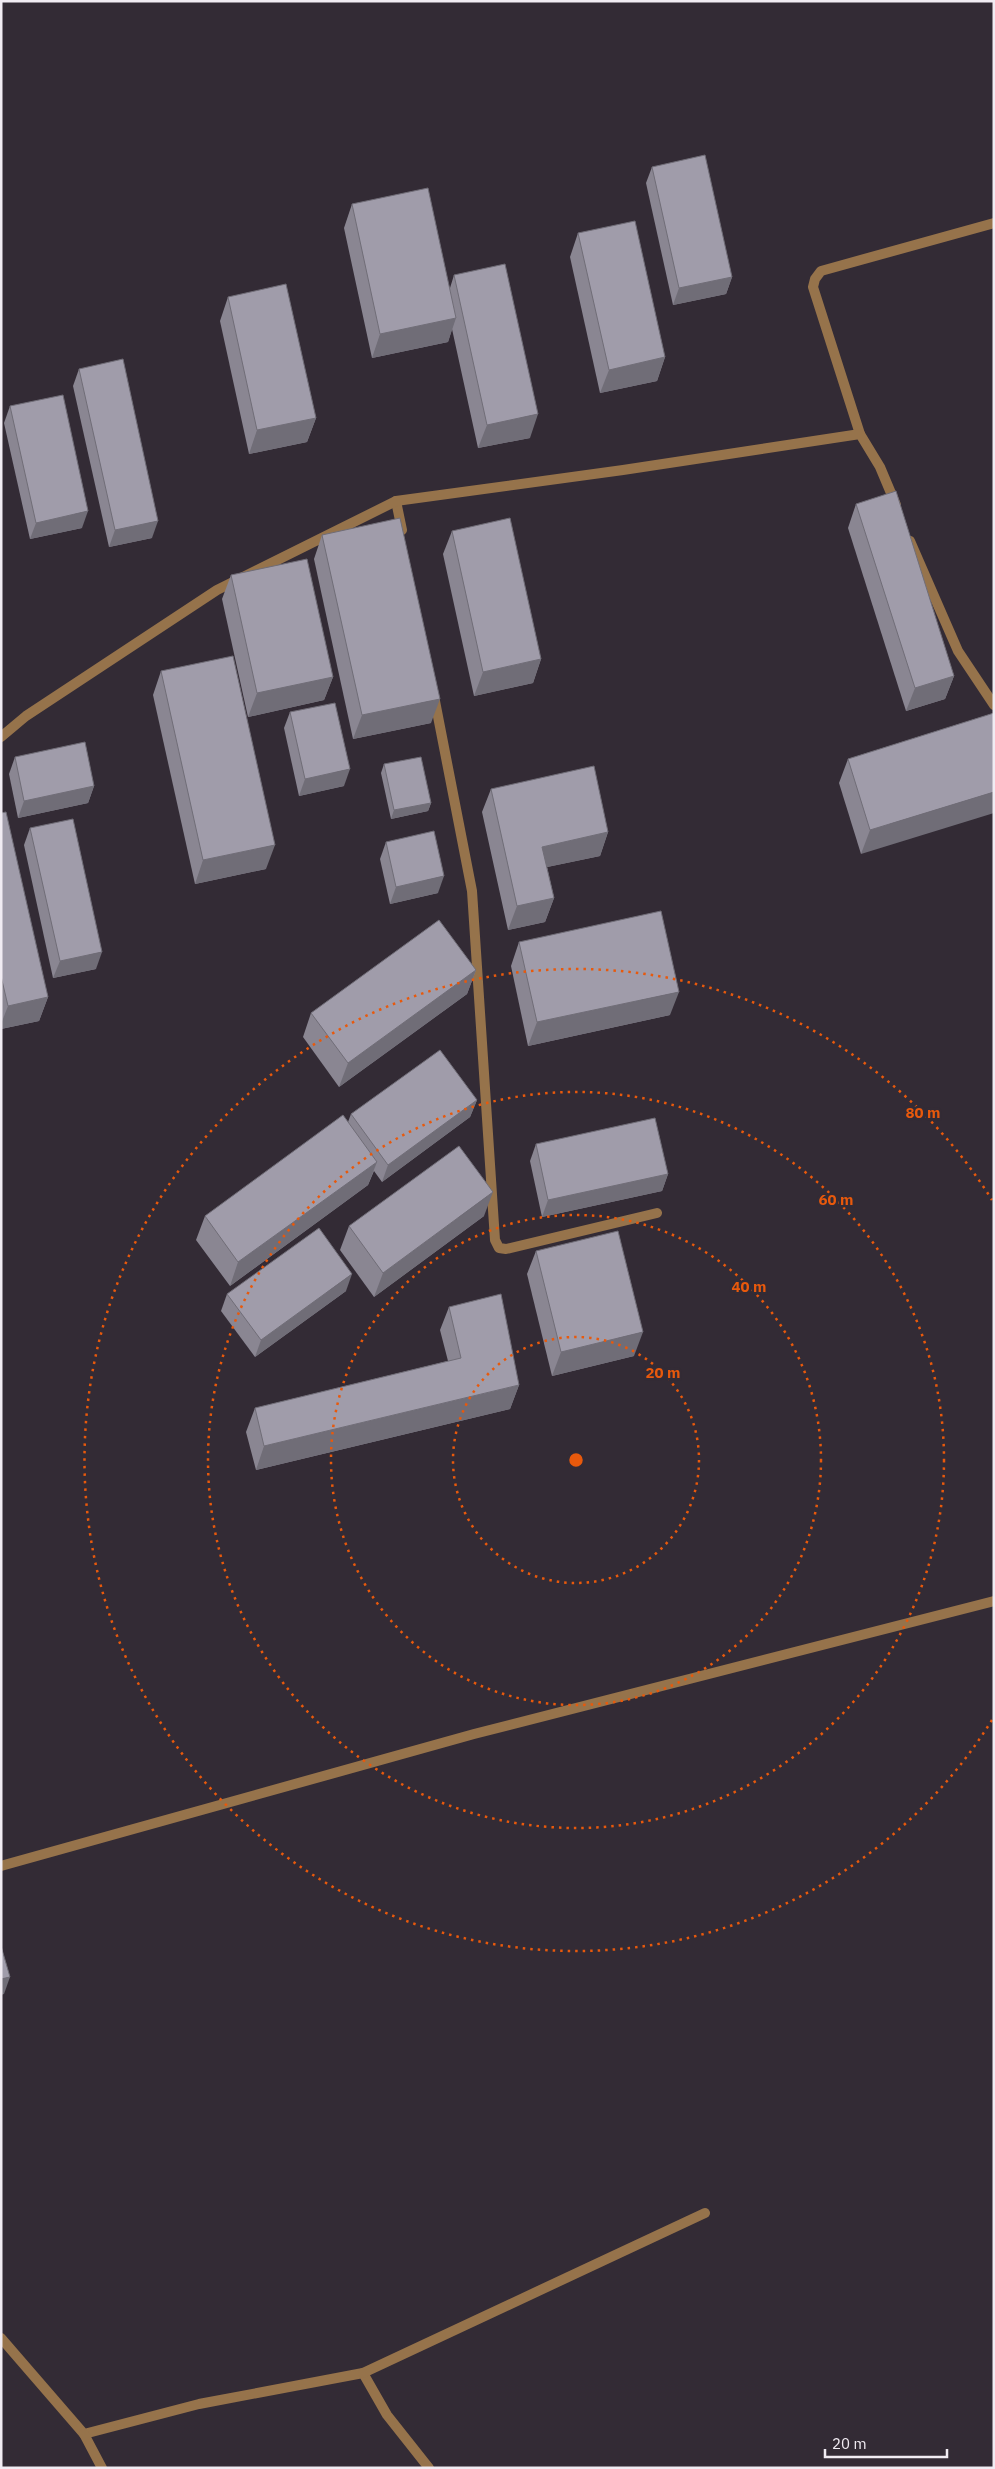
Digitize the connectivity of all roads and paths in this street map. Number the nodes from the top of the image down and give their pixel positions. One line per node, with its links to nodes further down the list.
1 (994, 223): 2 (street)
2 (860, 434): 3 (street); 6 (street)
3 (396, 502): 4 (street); 7 (street)
4 (404, 540)
5 (432, 686): 8 (street)
6 (994, 705)
7 (1, 737)
8 (657, 1212)
9 (994, 1601): 10 (street)
10 (1, 1866)
11 (705, 2213): 13 (street)
12 (1, 2338): 14 (street)
13 (363, 2373): 14 (street); 16 (street)
14 (84, 2434): 15 (street)
15 (102, 2468)
16 (429, 2468)

